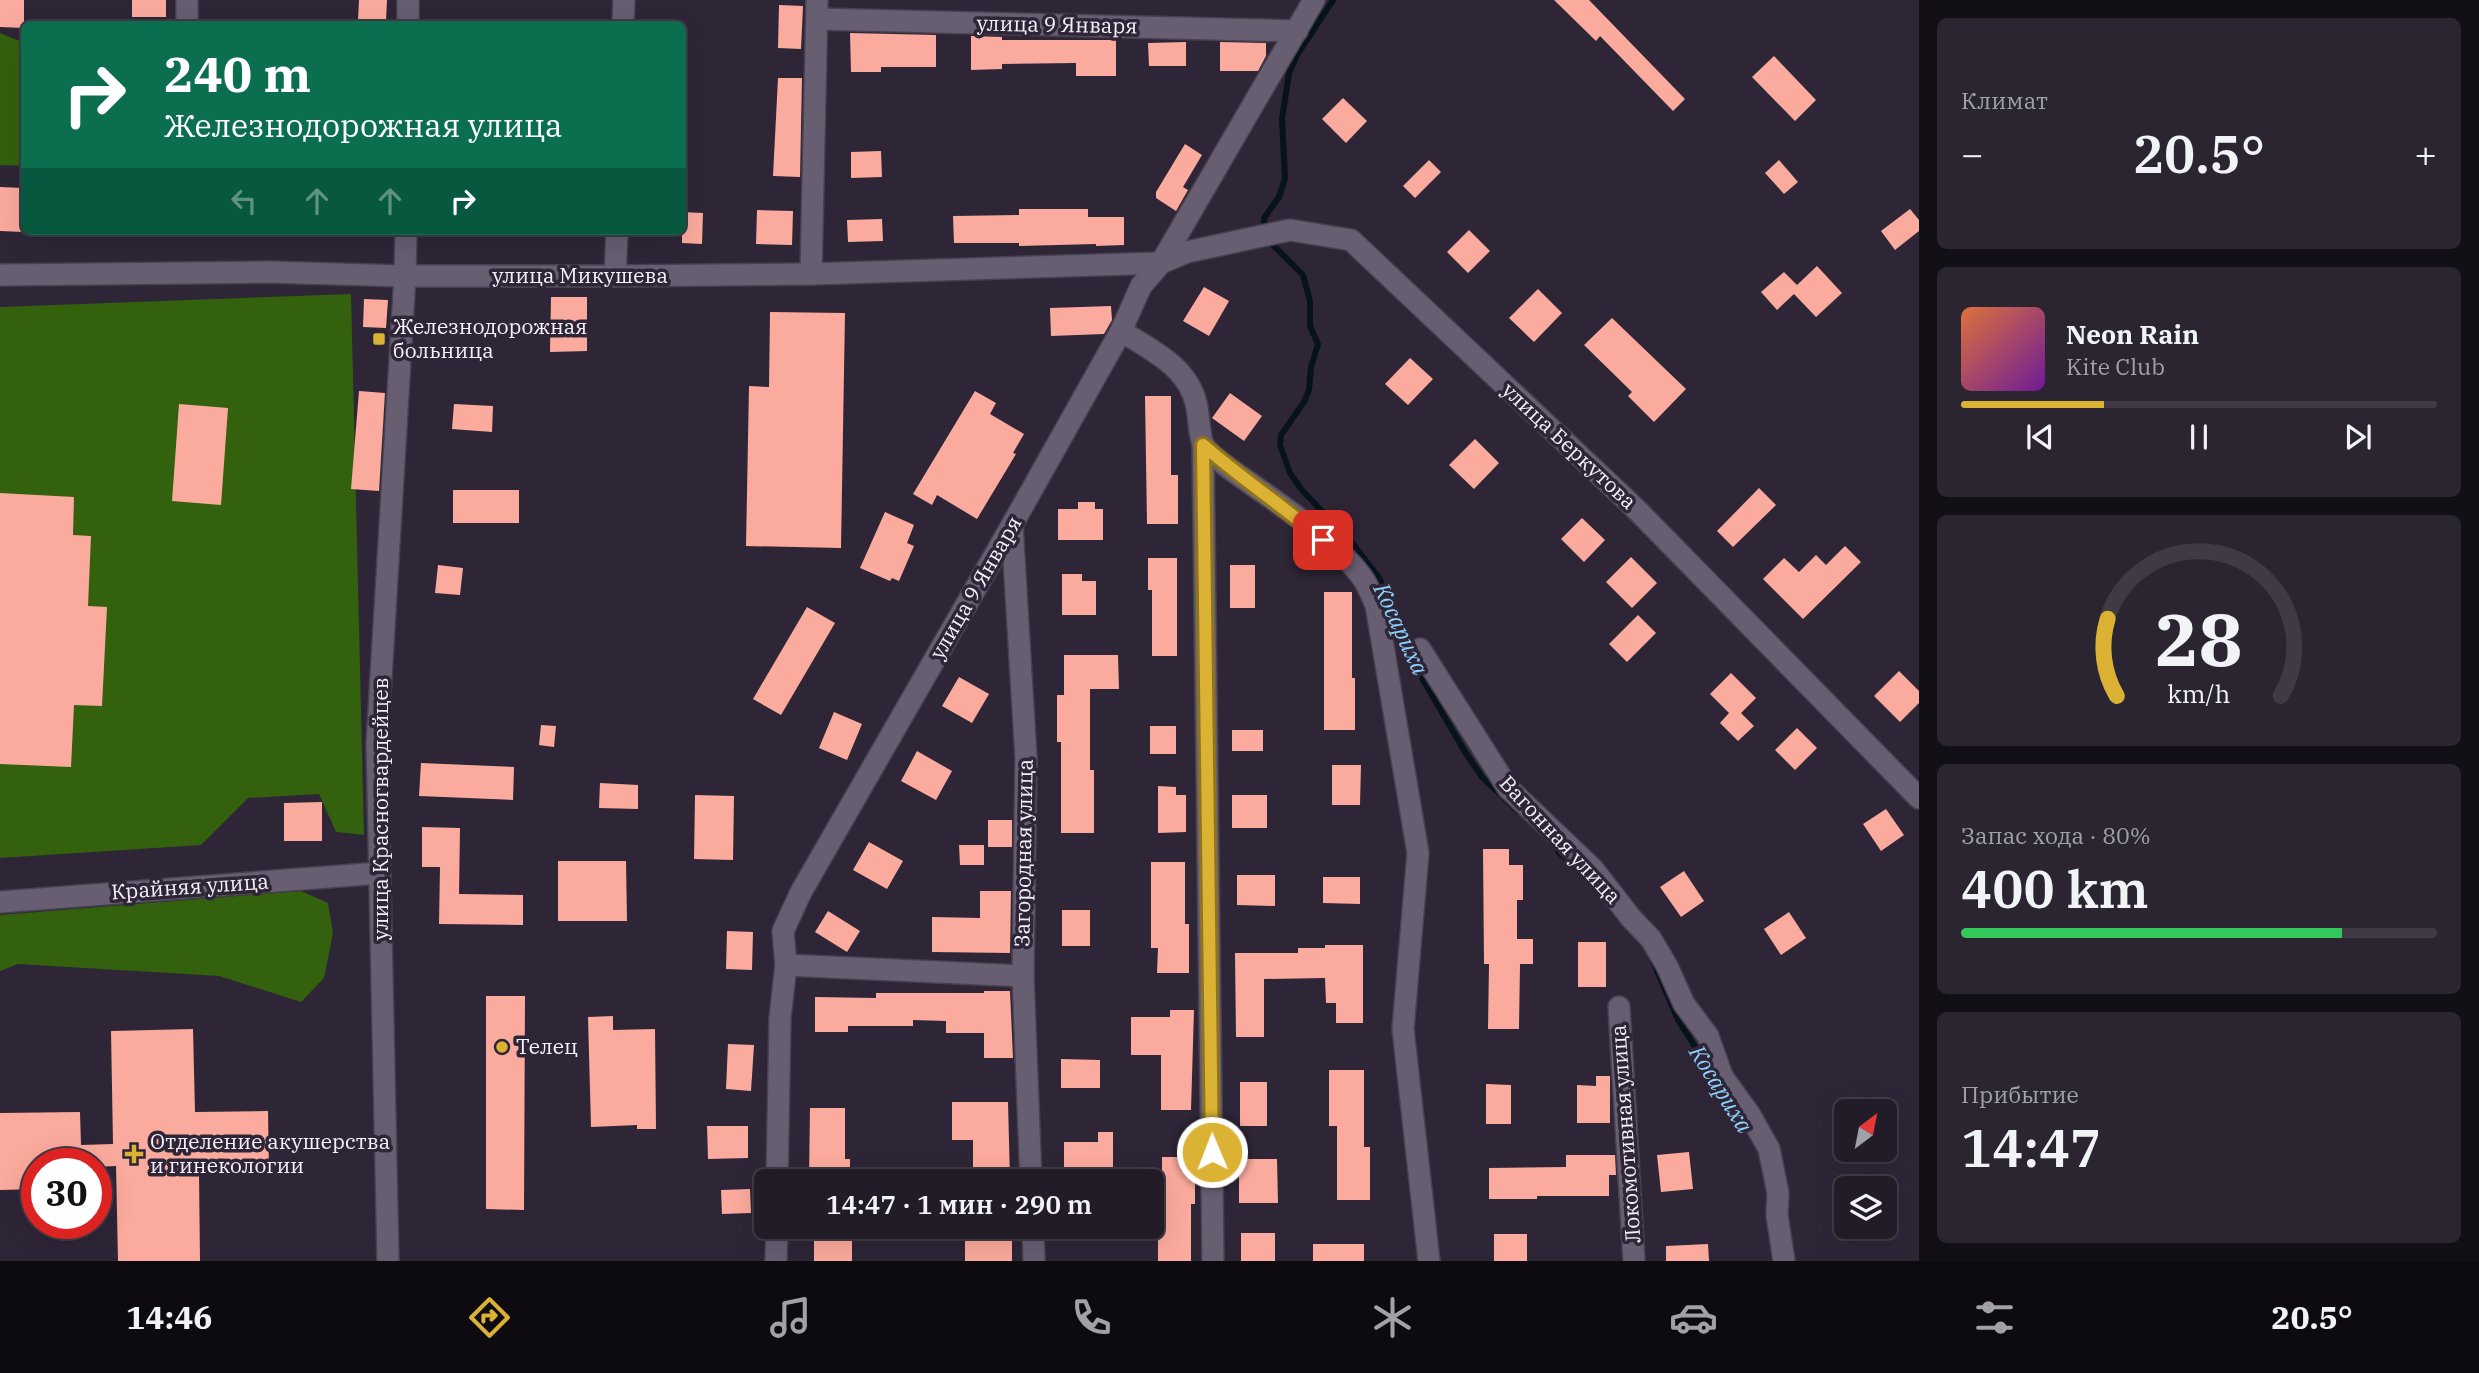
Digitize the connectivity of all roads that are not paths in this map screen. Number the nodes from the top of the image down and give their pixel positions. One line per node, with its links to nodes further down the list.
1 (187, 0): 6 (street)
2 (408, 0): 7 (street)
3 (624, 0): 8 (street)
4 (1314, 0): 9 (street, улица 9 Января)
5 (817, 9): 9 (street, улица 9 Января); 13 (street, улица 9 Января)
6 (187, 21)
7 (408, 21)
8 (623, 21)
9 (1297, 31): 12 (street, улица 9 Января)
10 (405, 235): 15 (street, улица Красногвардейцев)
11 (617, 235): 16 (street)
12 (1161, 263): 13 (street, улица Микушева); 17 (street, улица 9 Января); 21 (street, улица Беркутова)
13 (811, 274): 16 (street, улица Микушева)
14 (0, 275): 15 (street, улица Микушева)
15 (405, 276): 16 (street, улица Микушева); 22 (street, улица Красногвардейцев)
16 (615, 276)
17 (1121, 331): 18 (street); 19 (street, улица 9 Января)
18 (1203, 445): 34 (street); 35 (street)
19 (1013, 525): 24 (street, улица 9 Января); 25 (street, Загородная улица)
20 (1420, 649): 37 (street, Вагонная улица)
21 (1919, 798)
22 (380, 873): 23 (street, Крайняя улица); 31 (street, улица Красногвардейцев)
23 (0, 902)
24 (786, 965): 25 (street); 27 (street, улица 9 Января)
25 (1023, 976): 28 (street, Загородная улица)
26 (1619, 1007): 36 (street, Локомотивная улица)
27 (777, 1169)
28 (1031, 1169)
29 (777, 1239): 32 (street)
30 (1033, 1239): 33 (street)
31 (388, 1261)
32 (776, 1261)
33 (1034, 1261)
34 (1213, 1261)
35 (1429, 1261)
36 (1634, 1261)
37 (1784, 1261)

